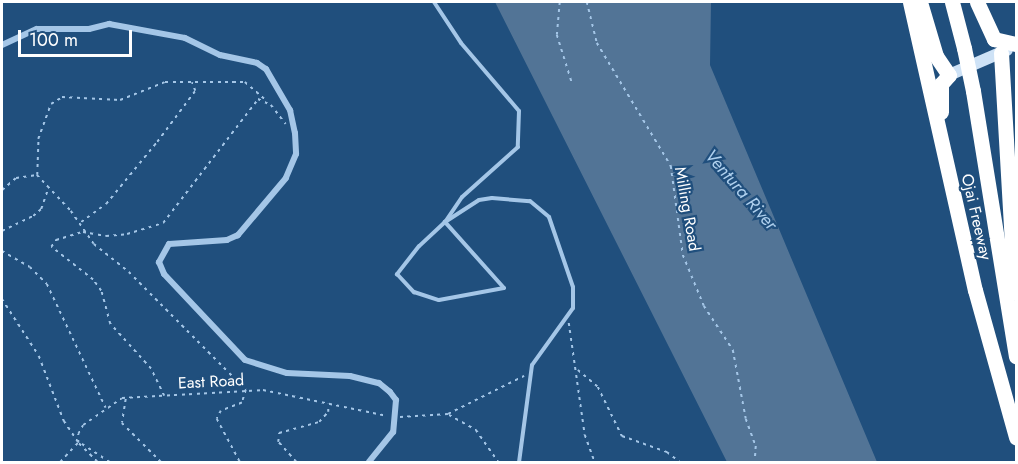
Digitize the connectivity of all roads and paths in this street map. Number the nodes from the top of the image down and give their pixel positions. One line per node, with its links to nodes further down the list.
1 (434, 2): 21 (lane)
2 (560, 2): 13 (path)
3 (587, 2): 51 (path, Milling Road)
4 (910, 2): 16 (highway, Ojai Freeway)
5 (920, 2): 11 (highway)
6 (952, 2): 28 (highway, Ojai Freeway, bridge)
7 (977, 2): 9 (highway)
8 (2, 45): 15 (street)
9 (1017, 45): 10 (main road)
10 (1001, 53): 11 (main road); 26 (highway)
11 (949, 75): 16 (highway)
12 (192, 82): 14 (path); 17 (path); 20 (path)
13 (572, 82)
14 (267, 101): 15 (path); 23 (path)
15 (296, 138): 37 (street)
16 (943, 154): 38 (highway, Ojai Freeway)
17 (37, 175): 18 (path); 19 (path)
18 (49, 188): 20 (path); 22 (path)
19 (2, 190)
20 (80, 222): 23 (path)
21 (445, 222): 21 (lane); 27 (lane)
22 (2, 231)
23 (83, 232): 31 (path); 32 (path)
24 (2, 251): 35 (path)
25 (2, 299): 39 (path)
26 (1017, 311)
27 (567, 319): 29 (path); 30 (lane)
28 (1017, 357)
29 (578, 369): 49 (path); 50 (path)
30 (530, 373): 36 (path); 48 (lane)
31 (246, 390): 32 (path, East Road); 34 (path, East Road); 44 (path)
32 (164, 396): 33 (path, East Road)
33 (126, 398): 35 (path, East Road); 43 (path)
34 (328, 404): 37 (path, East Road); 45 (path)
35 (106, 408): 39 (path, East Road)
36 (448, 414): 37 (path, East Road); 47 (path)
37 (393, 418): 46 (street)
38 (1017, 437)
39 (78, 442): 40 (path, East Road); 41 (path); 42 (path)
40 (60, 462)
41 (97, 462)
42 (110, 462)
43 (161, 462)
44 (240, 462)
45 (296, 462)
46 (369, 462)
47 (498, 462)
48 (519, 462)
49 (595, 462)
50 (680, 462)
51 (755, 462)

